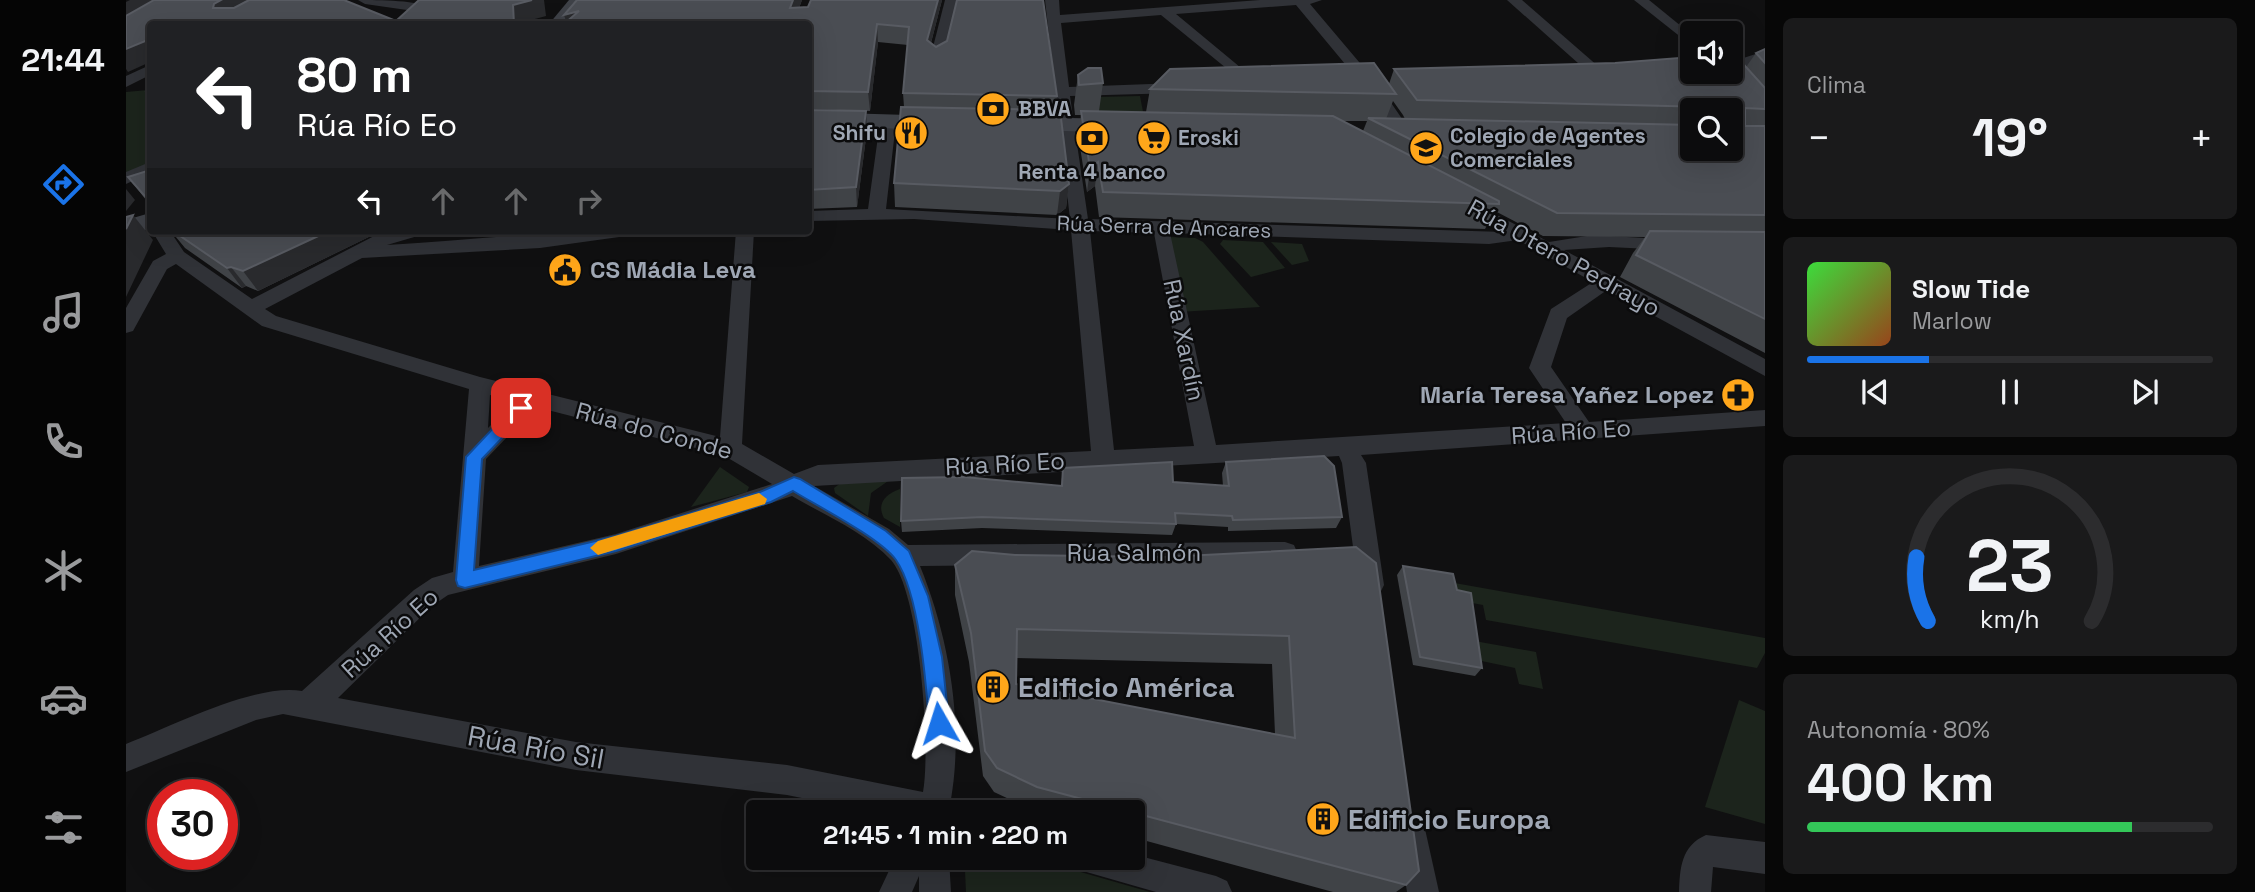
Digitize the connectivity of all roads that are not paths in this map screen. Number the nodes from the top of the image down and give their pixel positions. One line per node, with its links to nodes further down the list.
1 (365, 0): 9 (street)
2 (579, 0): 13 (street)
3 (952, 0): 16 (street)
4 (1052, 0): 11 (street)
5 (1300, 0): 6 (street); 10 (street); 22 (street)
6 (1315, 0)
7 (1514, 0): 21 (street)
8 (1641, 0): 14 (street)
9 (433, 4): 12 (street)
10 (1164, 11): 11 (street); 27 (street)
11 (1056, 19): 31 (street)
12 (412, 21)
13 (561, 21)
14 (1680, 32)
15 (1765, 55): 17 (street)
16 (937, 59)
17 (1743, 63)
18 (147, 71): 24 (street)
19 (1625, 75): 21 (street)
20 (1582, 77): 21 (street)
21 (1602, 77)
22 (1369, 83): 23 (street); 26 (street); 39 (street)
23 (1392, 83)
24 (129, 84): 25 (street)
25 (147, 84)
26 (1348, 84)
27 (1253, 85): 28 (street); 29 (street)
28 (1273, 85)
29 (1232, 86)
30 (1190, 88): 31 (street)
31 (1064, 92): 36 (street)
32 (812, 119): 33 (street)
33 (888, 122): 34 (street); 44 (street)
34 (962, 123)
35 (999, 124): 36 (street)
36 (1065, 125): 37 (street); 47 (street)
37 (1138, 126)
38 (1378, 132): 39 (street)
39 (1403, 132): 40 (street)
40 (1429, 133)
41 (147, 168): 42 (street)
42 (126, 179)
43 (1444, 192): 49 (street, Rúa Otero Pedrayo)
44 (877, 209)
45 (812, 216): 47 (street, Rúa Serra de Ancares)
46 (147, 222): 48 (street)
47 (1079, 224): 49 (street, Rúa Serra de Ancares); 73 (street)
48 (126, 228)
49 (1518, 232): 57 (street, Rúa Otero Pedrayo)
50 (164, 235): 59 (street, Rúa do Conde)
51 (392, 235): 58 (street)
52 (509, 235): 56 (street)
53 (588, 235): 56 (street)
54 (745, 235): 71 (street)
55 (1162, 235): 69 (street, Rúa Xardín)
56 (519, 244): 58 (street)
57 (1548, 248): 60 (street, Rúa Otero Pedrayo); 60 (street)
58 (359, 252): 62 (street)
59 (177, 256): 62 (street, Rúa do Conde); 63 (street)
60 (1580, 265): 61 (street, Rúa Otero Pedrayo)
61 (1606, 281): 64 (street, Rúa Otero Pedrayo); 68 (street)
62 (249, 309): 65 (street, Rúa do Conde)
63 (126, 326)
64 (1765, 368)
65 (480, 385): 66 (street, Rúa do Conde); 72 (street)
66 (531, 398): 71 (street, Rúa do Conde); 72 (street)
67 (1765, 418): 68 (street, Rúa Río Eo)
68 (1584, 432): 70 (street, Rúa Río Eo)
69 (1205, 445)
70 (1345, 447): 73 (street, Rúa Río Eo); 78 (street)
71 (730, 448): 74 (street, Rúa do Conde)
72 (474, 457): 77 (street)
73 (1103, 459): 74 (street, Rúa Río Eo)
74 (794, 484): 76 (street, Rúa do Conde); 77 (street, Rúa Río Eo)
75 (1314, 552): 76 (street, Rúa Salmón)
76 (903, 556): 82 (street, Rúa do Conde)
77 (465, 580): 79 (street, Rúa Río Eo)
78 (1375, 606)
79 (306, 705): 80 (street, Rúa Río Sil); 81 (street, Rúa Río Sil)
80 (129, 755)
81 (884, 800)
82 (939, 800)
83 (1409, 810): 91 (street)
84 (1765, 858): 92 (street)
85 (905, 870): 88 (street)
86 (934, 870): 89 (street)
87 (1133, 870): 90 (street)
88 (895, 892)
89 (935, 892)
90 (1216, 892)
91 (1423, 892)
92 (1695, 892)

